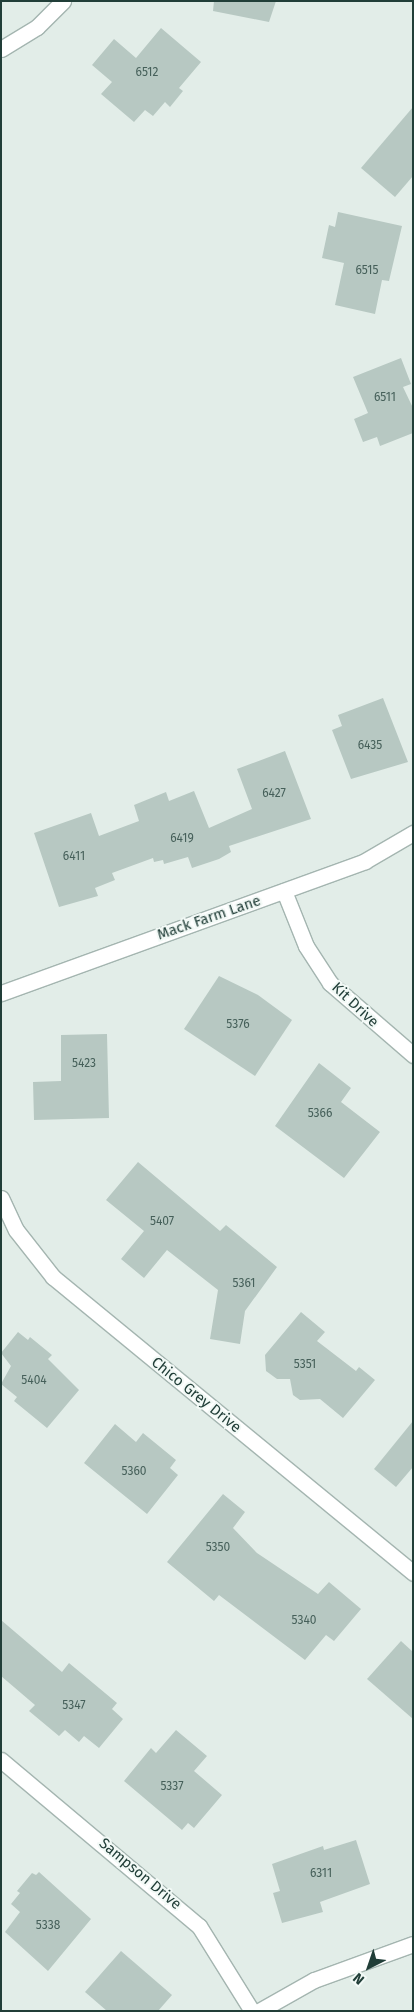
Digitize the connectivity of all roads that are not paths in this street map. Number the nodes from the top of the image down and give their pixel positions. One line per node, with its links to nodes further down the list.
1 (64, 1): 2 (street)
2 (1, 49)
3 (413, 834): 4 (street, Mack Farm Lane)
4 (284, 891): 5 (street, Mack Farm Lane); 6 (street, Kit Drive)
5 (1, 993)
6 (413, 1055)
7 (1, 1198): 8 (street, Chico Grey Drive)
8 (413, 1573)
9 (1, 1760): 11 (street, Sampson Drive)
10 (413, 1944): 12 (street)
11 (252, 2011)
12 (259, 2011)

